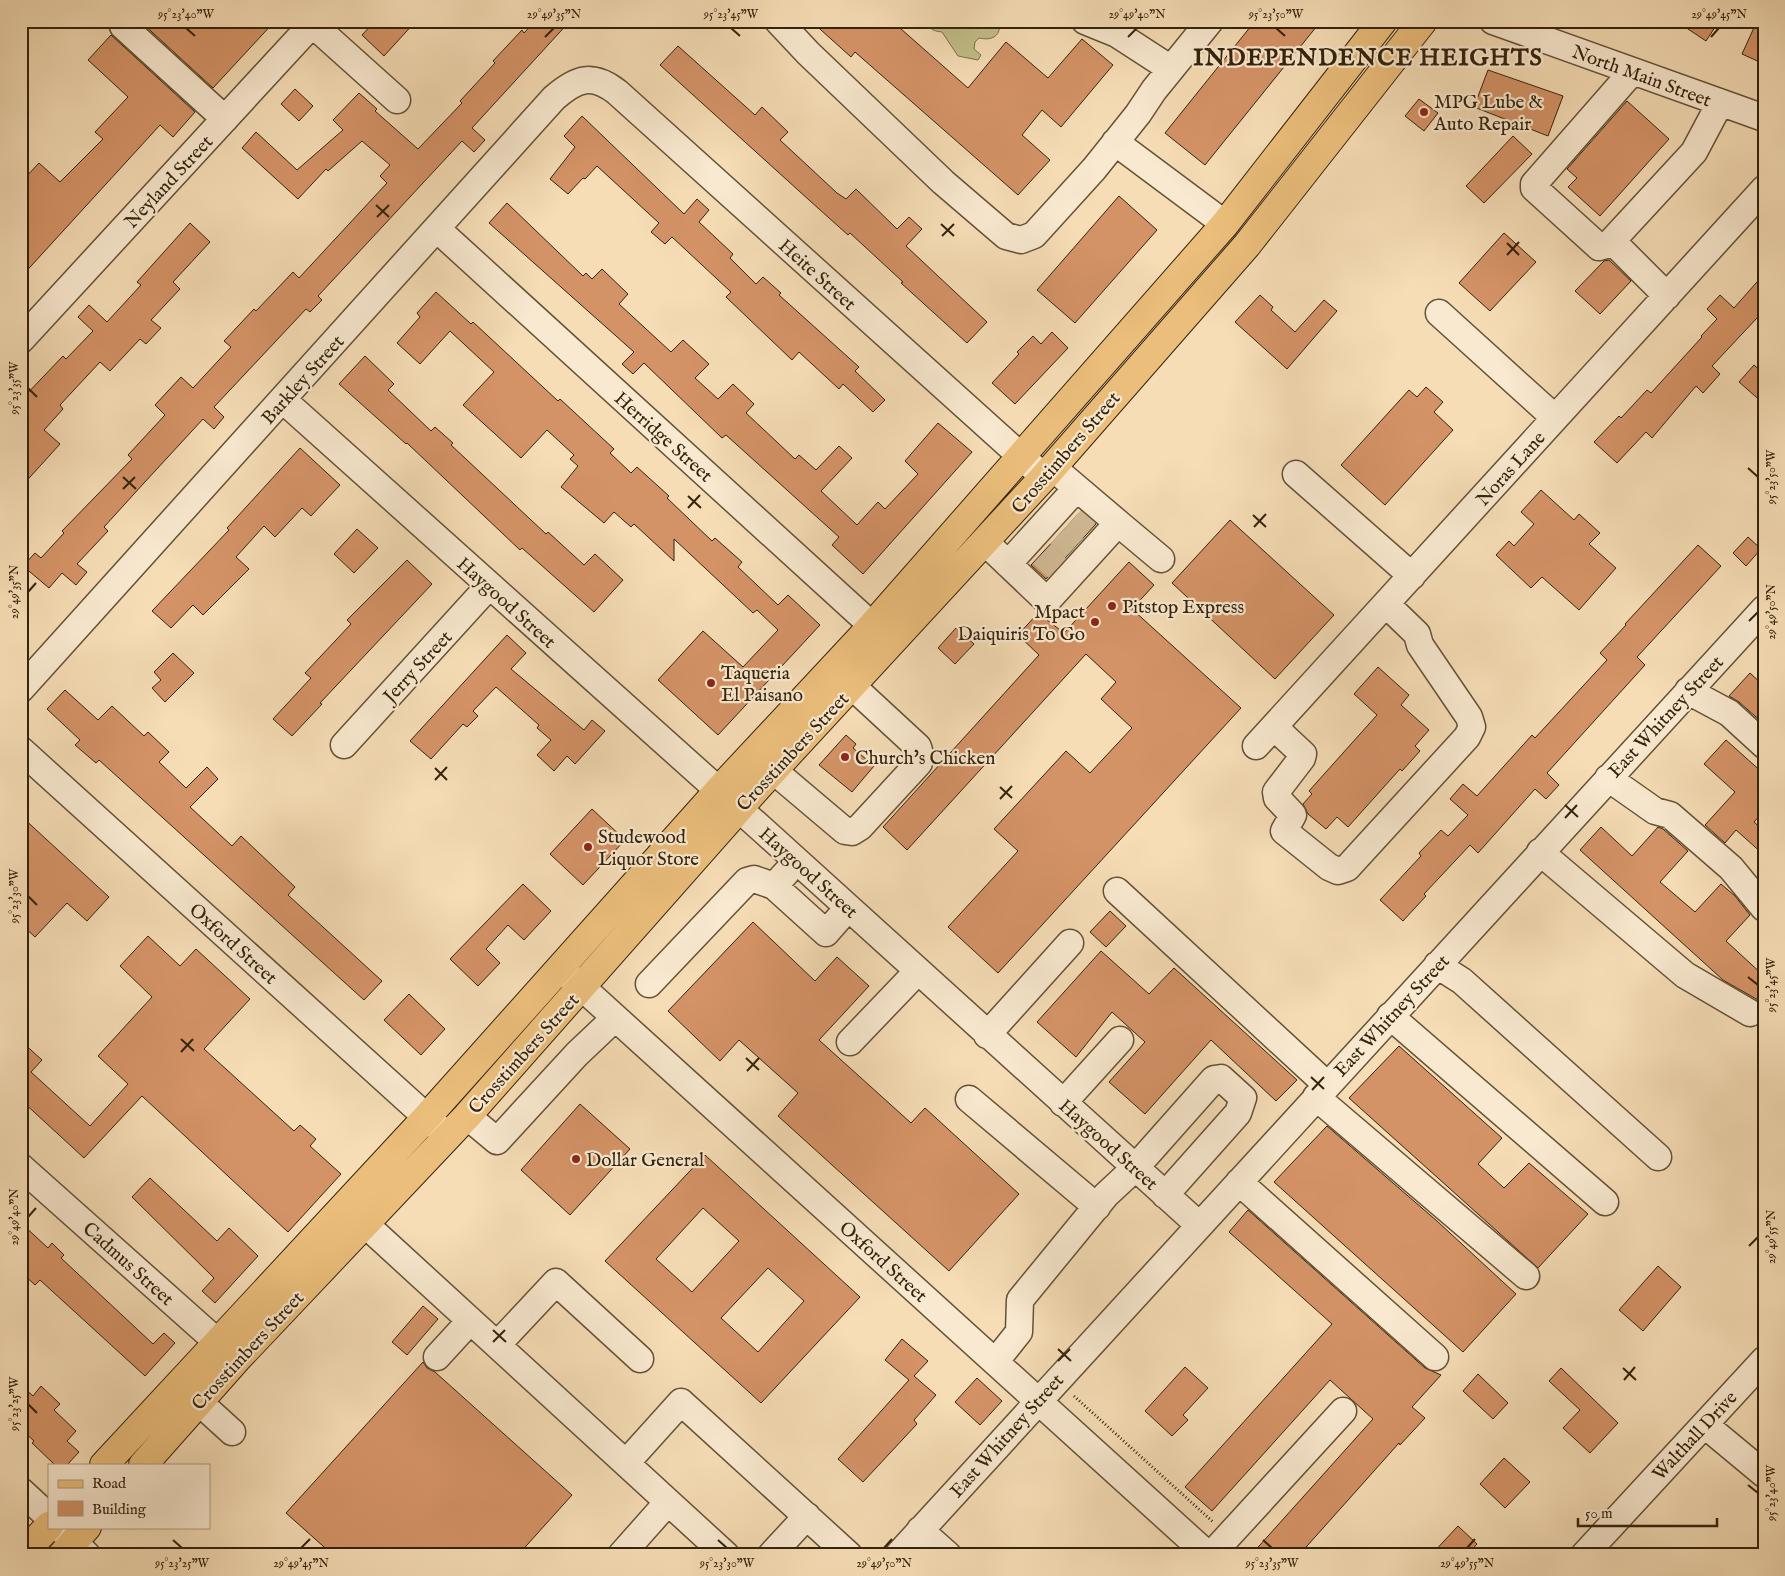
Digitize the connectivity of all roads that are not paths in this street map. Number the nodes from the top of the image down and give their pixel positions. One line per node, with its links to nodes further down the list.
1 (778, 21): 16 (street)
2 (1085, 21): 9 (street)
3 (1210, 21): 9 (street)
4 (1383, 21): 18 (main road, Crosstimbers Street)
5 (1423, 21): 21 (main road, Crosstimbers Street)
6 (1493, 21): 10 (street, North Main Street)
7 (312, 22): 12 (street); 15 (street, Neyland Street)
8 (123, 26): 15 (street)
9 (1171, 70): 16 (street)
10 (1632, 72): 13 (street, North Main Street); 20 (street)
11 (588, 80): 19 (street, Barkley Street); 27 (street, Heite Street)
12 (397, 100)
13 (1720, 103): 14 (street, North Main Street); 20 (street)
14 (1764, 118)
15 (225, 119): 24 (street, Neyland Street)
16 (1116, 142): 18 (street)
17 (1764, 189): 22 (street, Noras Lane)
18 (1225, 224): 21 (main road); 27 (main road, Crosstimbers Street)
19 (437, 229): 25 (street, Barkley Street); 40 (street, Herridge Street)
20 (1612, 241): 22 (street)
21 (1246, 244): 28 (main road, Crosstimbers Street)
22 (1667, 296): 26 (street, Noras Lane)
23 (1439, 313): 26 (street)
24 (21, 340)
25 (283, 400): 37 (street, Haygood Street); 42 (street, Barkley Street)
26 (1555, 418): 36 (street, Noras Lane)
27 (1021, 456): 28 (street, Heite Street); 40 (main road, Crosstimbers Street)
28 (1048, 472): 31 (street, Heite Street); 32 (main road, Crosstimbers Street)
29 (1296, 474): 36 (street)
30 (1118, 522): 31 (street, Heite Street); 31 (street); 34 (street, Heite Street)
31 (1074, 528): 33 (street); 33 (street)
32 (984, 542): 35 (street); 40 (main road, Crosstimbers Street)
33 (1049, 560): 35 (street); 35 (street)
34 (1160, 560)
35 (1008, 564)
36 (1412, 576): 38 (street, Noras Lane)
37 (489, 586): 45 (street, Jerry Street); 51 (street, Haygood Street)
38 (1386, 604): 44 (street, Noras Lane); 44 (street)
39 (1758, 625): 43 (street, East Whitney Street)
40 (882, 635): 41 (main road, Crosstimbers Street); 51 (main road, Crosstimbers Street)
41 (852, 686): 49 (main road, Crosstimbers Street); 49 (street)
42 (21, 690)
43 (1688, 690): 47 (street); 50 (street, East Whitney Street)
44 (1274, 727): 46 (street, Noras Lane)
45 (344, 745)
46 (1256, 746)
47 (1764, 746)
48 (21, 750): 75 (street, Oxford Street)
49 (774, 771): 52 (main road, Crosstimbers Street)
50 (1608, 778): 53 (street, East Whitney Street); 58 (street)
51 (718, 790): 52 (street, Haygood Street); 61 (main road, Crosstimbers Street)
52 (739, 809): 54 (street, Haygood Street); 64 (main road, Crosstimbers Street)
53 (1540, 852): 60 (street, East Whitney Street); 65 (street)
54 (797, 861): 55 (street); 57 (street, Haygood Street)
55 (774, 886): 57 (street); 63 (street)
56 (1117, 891): 71 (street)
57 (848, 908): 62 (street, Haygood Street)
58 (1764, 908)
59 (1070, 943): 68 (street)
60 (1437, 965): 66 (street, East Whitney Street); 77 (street)
61 (561, 968): 64 (street, Oxford Street); 75 (main road, Crosstimbers Street)
62 (917, 972): 68 (street, Haygood Street); 70 (street)
63 (649, 984)
64 (582, 988): 67 (street, Oxford Street); 74 (main road, Crosstimbers Street)
65 (1750, 1013)
66 (1390, 1016): 71 (street, East Whitney Street); 82 (street)
67 (614, 1018): 74 (street); 95 (street, Oxford Street)
68 (987, 1035): 73 (street, Haygood Street)
69 (1120, 1040): 73 (street)
70 (850, 1042)
71 (1321, 1091): 80 (street, East Whitney Street); 86 (street)
72 (968, 1099): 83 (street)
73 (1063, 1103): 79 (street, Haygood Street)
74 (467, 1116): 76 (main road, Crosstimbers Street)
75 (426, 1118): 76 (street, Oxford Street); 88 (main road, Crosstimbers Street)
76 (448, 1136): 84 (main road, Crosstimbers Street)
77 (1658, 1157)
78 (21, 1167): 88 (street, Cadmus Street)
79 (1135, 1168): 81 (street, Haygood Street); 81 (street); 83 (street)
80 (1239, 1182): 85 (street, East Whitney Street); 91 (street)
81 (1165, 1195): 85 (street, Haygood Street)
82 (1605, 1202)
83 (1097, 1207): 95 (street)
84 (365, 1224): 87 (street); 92 (main road, Crosstimbers Street)
85 (1199, 1225): 96 (street, East Whitney Street)
86 (1526, 1276)
87 (470, 1321): 89 (street); 90 (street)
88 (216, 1342): 92 (street, Cadmus Street); 102 (main road, Crosstimbers Street)
89 (497, 1345): 93 (street); 101 (street)
90 (437, 1357)
91 (1435, 1357)
92 (237, 1359): 97 (main road, Crosstimbers Street)
93 (640, 1359)
94 (1764, 1360): 99 (street, Walthall Drive)
95 (995, 1362): 96 (street, Oxford Street)
96 (1038, 1400): 110 (street, East Whitney Street); 111 (street, Oxford Street)
97 (199, 1402): 100 (street); 103 (main road, Crosstimbers Street)
98 (1343, 1411): 111 (street)
99 (1705, 1425): 104 (street); 119 (street, Walthall Drive)
100 (232, 1432)
101 (626, 1463): 106 (street); 108 (street)
102 (105, 1464)
103 (144, 1464)
104 (1764, 1474)
105 (21, 1491): 107 (street)
106 (668, 1502): 113 (street); 114 (street)
107 (48, 1516)
108 (807, 1516): 115 (street); 116 (street)
109 (48, 1527): 112 (main road)
110 (920, 1530): 117 (street, East Whitney Street); 118 (street)
111 (1216, 1549)
112 (22, 1555)
113 (621, 1555)
114 (726, 1555)
115 (771, 1555)
116 (849, 1555)
117 (898, 1555)
118 (948, 1555)
119 (1584, 1555)

